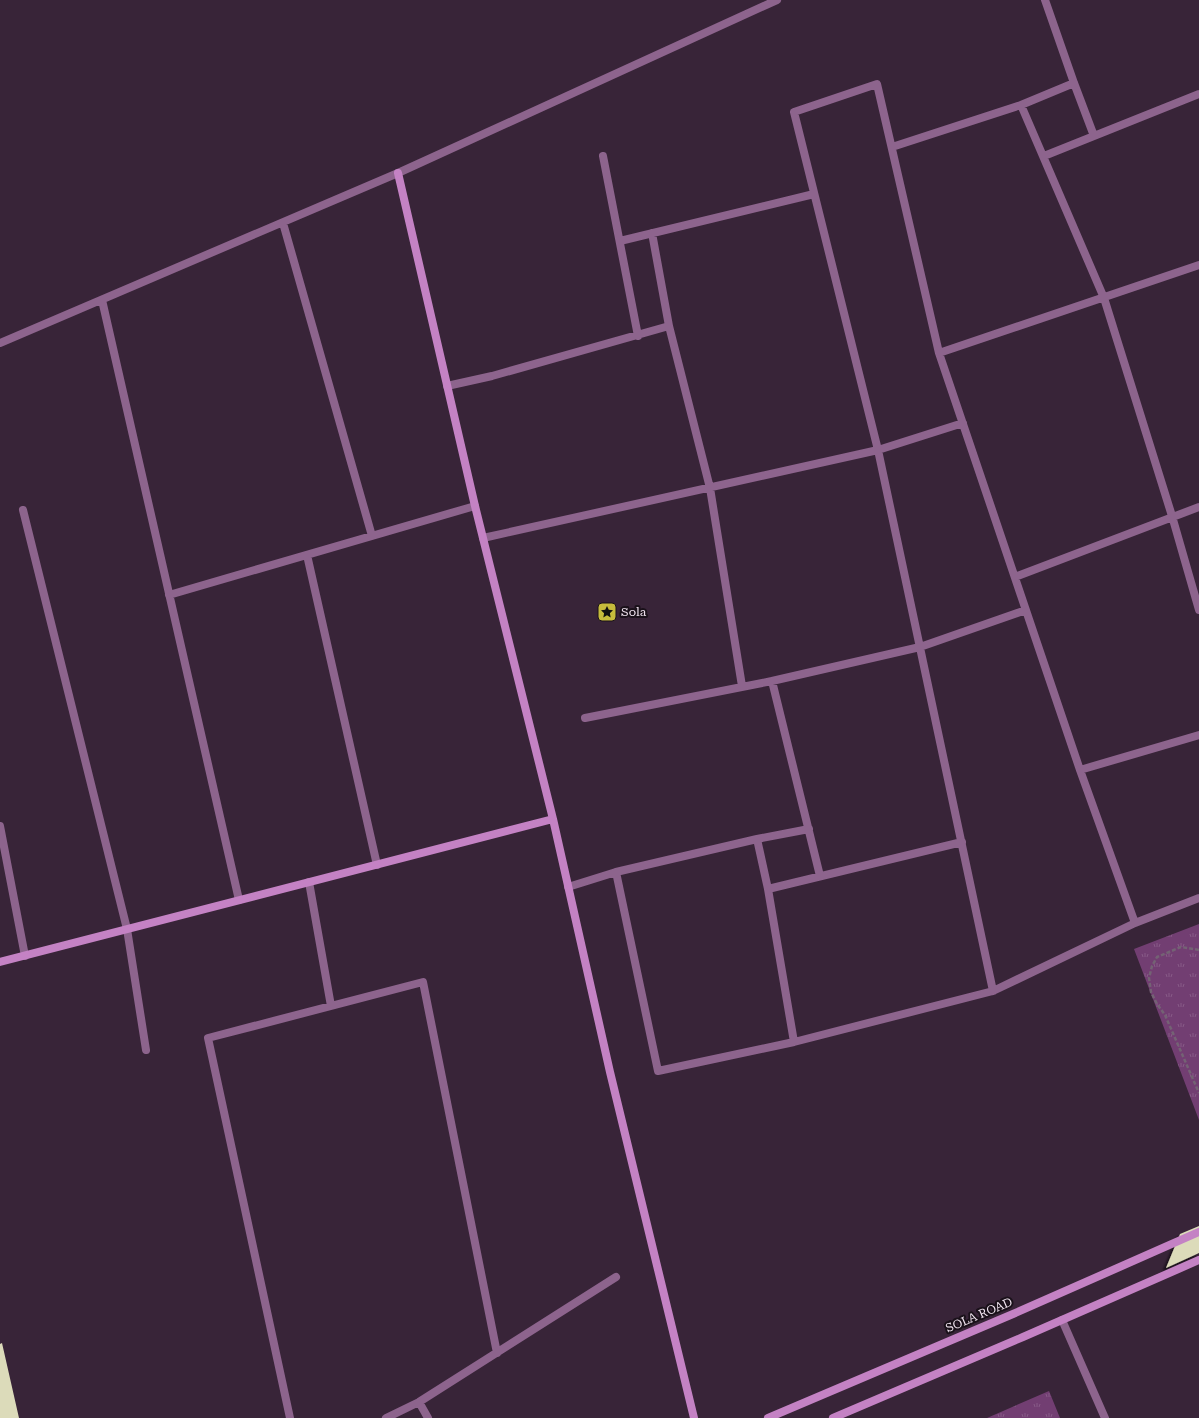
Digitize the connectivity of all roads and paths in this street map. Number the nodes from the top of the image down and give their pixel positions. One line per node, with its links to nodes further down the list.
1 (777, 0): 10 (street)
2 (1045, 0): 3 (street)
3 (1074, 83): 5 (street); 6 (street)
4 (1199, 94): 6 (street)
5 (1022, 105): 7 (street); 9 (street)
6 (1094, 136): 9 (street)
7 (892, 147): 11 (street); 21 (street)
8 (604, 156): 14 (street)
9 (1044, 156): 16 (street)
10 (398, 173): 12 (street); 22 (street)
11 (814, 194): 13 (street); 24 (street)
12 (283, 223): 17 (street); 30 (street)
13 (652, 233): 14 (street); 18 (street)
14 (620, 241): 19 (street)
15 (1199, 265): 16 (street)
16 (1104, 298): 21 (street); 29 (street)
17 (102, 300): 20 (street); 34 (street)
18 (668, 326): 19 (street); 25 (street)
19 (638, 336): 22 (street)
20 (0, 343)
21 (939, 353): 23 (street)
22 (447, 386): 26 (street)
23 (963, 423): 24 (street); 33 (street)
24 (878, 450): 25 (street); 37 (street)
25 (710, 488): 31 (street); 39 (street)
26 (475, 506): 30 (street); 31 (street)
27 (1199, 506): 29 (street)
28 (23, 510): 57 (street)
29 (1172, 516): 33 (street); 36 (street)
30 (372, 536): 32 (street)
31 (483, 538): 43 (street)
32 (307, 555): 34 (street); 48 (street)
33 (1015, 577): 35 (street)
34 (168, 595): 55 (street)
35 (1026, 610): 37 (street); 42 (street)
36 (1199, 610)
37 (920, 647): 38 (street); 47 (street)
38 (772, 681): 39 (street); 45 (street)
39 (742, 686): 40 (street)
40 (585, 718)
41 (1199, 735): 42 (street)
42 (1080, 770): 56 (street)
43 (553, 819): 48 (street); 52 (street)
44 (0, 826): 59 (street)
45 (808, 829): 46 (street); 50 (street)
46 (757, 839): 49 (street); 53 (street)
47 (962, 842): 50 (street); 61 (street)
48 (377, 864): 51 (street)
49 (616, 872): 52 (street); 63 (street)
50 (820, 876): 53 (street)
51 (309, 882): 55 (street); 62 (street)
52 (568, 887): 75 (street)
53 (768, 889): 63 (street)
54 (1199, 898): 56 (street)
55 (239, 900): 57 (street)
56 (1135, 922): 61 (street)
57 (127, 929): 59 (street); 64 (street)
58 (1199, 950): 65 (path)
59 (25, 956): 60 (street)
60 (0, 962)
61 (993, 991): 63 (street)
62 (331, 1006): 70 (street); 72 (street)
63 (794, 1042)
64 (146, 1050)
65 (1199, 1093)
66 (1199, 1232): 76 (street, SOLA ROAD)
67 (1199, 1260): 69 (street)
68 (616, 1277): 70 (street)
69 (1062, 1320): 77 (street); 78 (street)
70 (496, 1353): 71 (street)
71 (419, 1402): 73 (street); 74 (street)
72 (290, 1418)
73 (386, 1418)
74 (428, 1418)
75 (694, 1418)
76 (768, 1418)
77 (833, 1418)
78 (1105, 1418)

